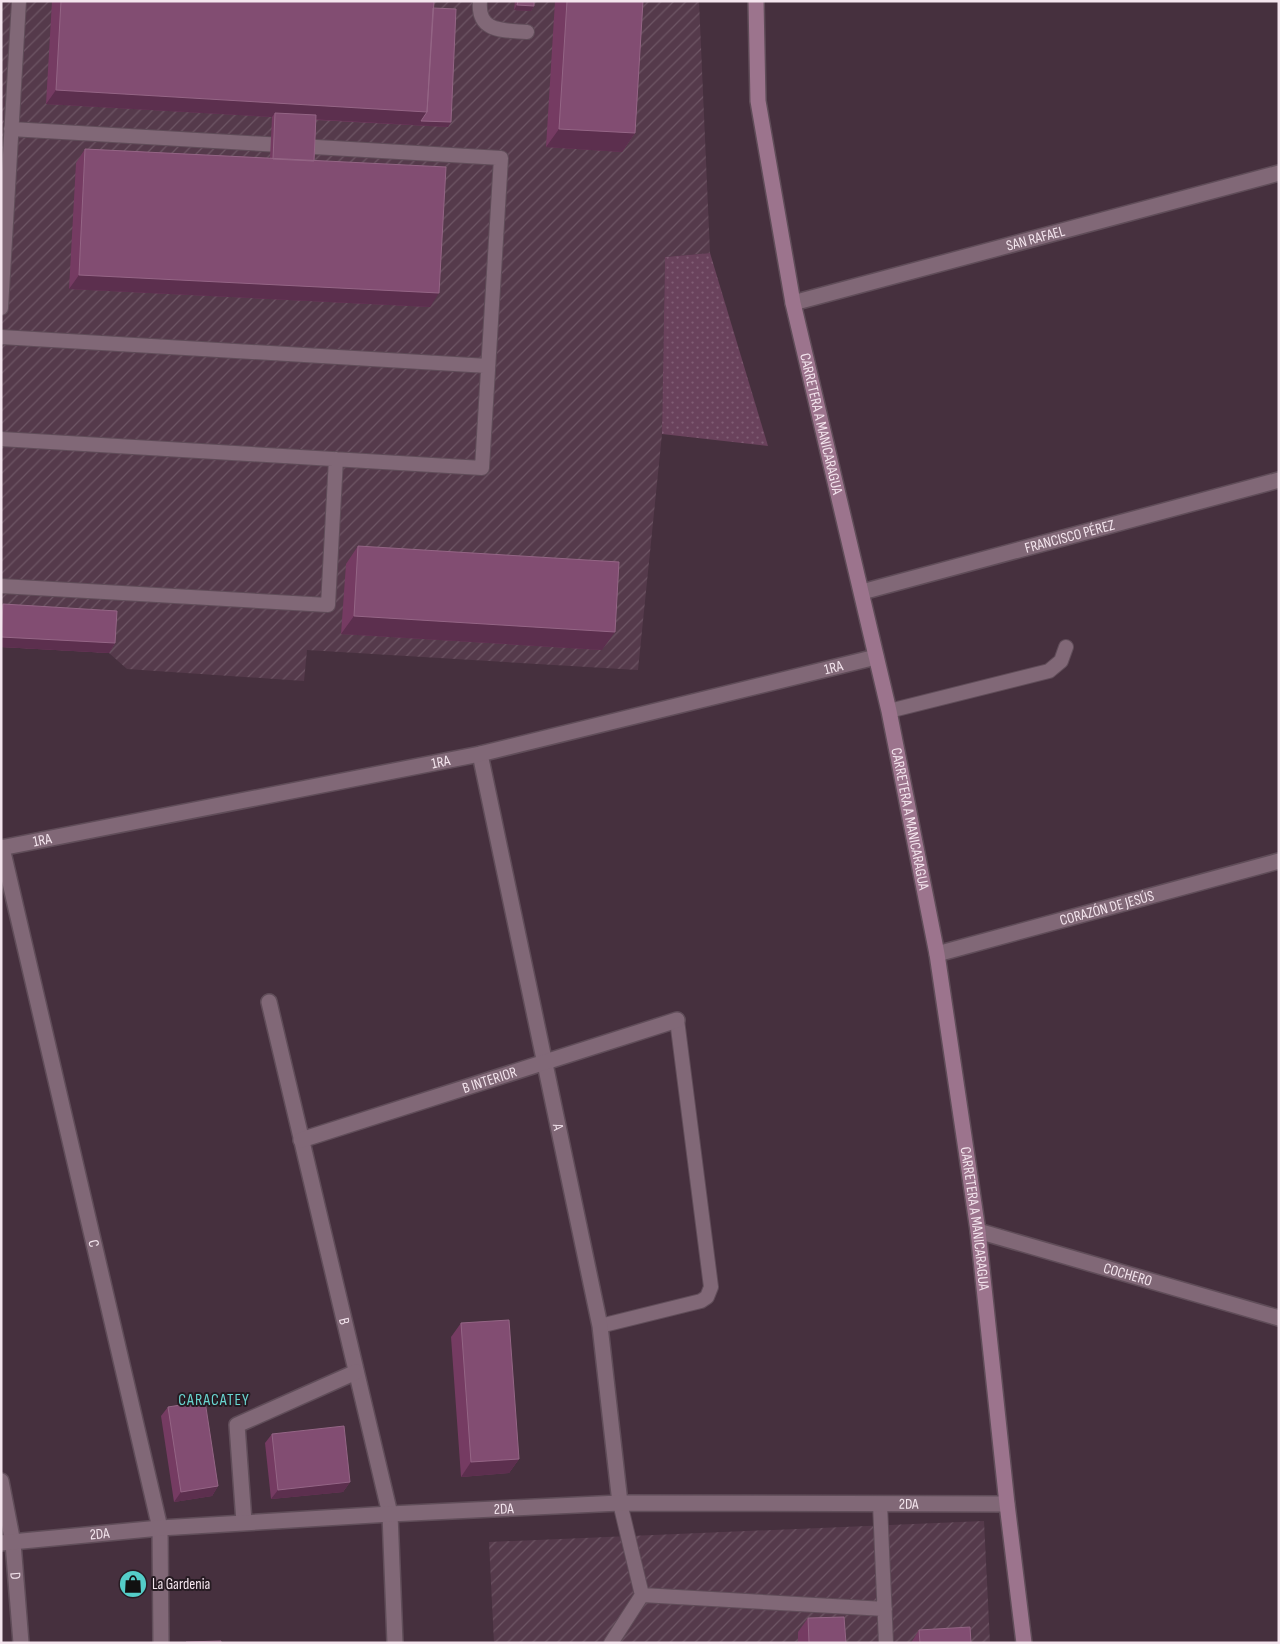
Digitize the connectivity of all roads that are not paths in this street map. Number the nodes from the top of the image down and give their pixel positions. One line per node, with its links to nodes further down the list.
1 (19, 1): 5 (lane)
2 (480, 1): 4 (lane)
3 (756, 1): 7 (main road, CARRETERA A MANICARAGUA)
4 (527, 32)
5 (12, 129): 8 (lane); 10 (lane)
6 (1279, 173): 7 (street, SAN RAFAEL)
7 (793, 303): 15 (main road, CARRETERA A MANICARAGUA)
8 (1, 308)
9 (1, 337): 10 (lane)
10 (488, 366): 12 (lane)
11 (1, 439): 12 (lane)
12 (336, 459): 14 (lane)
13 (1279, 480): 15 (street, FRANCISCO PÉREZ)
14 (1, 586)
15 (862, 592): 17 (main road, CARRETERA A MANICARAGUA)
16 (1066, 647): 18 (lane)
17 (876, 657): 18 (main road, CARRETERA A MANICARAGUA); 19 (street, 1RA)
18 (889, 711): 22 (main road, CARRETERA A MANICARAGUA)
19 (480, 754): 20 (street, 1RA); 25 (street, A)
20 (2, 848): 37 (street, C)
21 (1279, 861): 22 (street, CORAZÓN DE JESÚS)
22 (936, 954): 27 (main road, CARRETERA A MANICARAGUA)
23 (269, 1002): 26 (street, B)
24 (677, 1020): 25 (street, B INTERIOR); 29 (lane)
25 (545, 1062): 26 (street, B INTERIOR); 29 (street, A)
26 (302, 1140): 30 (street, B)
27 (978, 1230): 28 (street, COCHERO); 34 (main road, CARRETERA A MANICARAGUA)
28 (1279, 1318)
29 (600, 1326): 32 (street, A)
30 (356, 1372): 35 (street, B); 36 (street)
31 (1, 1481): 38 (street, D)
32 (620, 1502): 33 (street, 2DA); 35 (street, 2DA); 39 (lane)
33 (880, 1504): 34 (street, 2DA); 40 (lane)
34 (1007, 1504): 46 (main road, CARRETERA A MANICARAGUA)
35 (390, 1514): 36 (street, 2DA); 43 (street, B)
36 (244, 1522): 37 (street, 2DA)
37 (160, 1528): 38 (street, 2DA); 42 (street, C)
38 (7, 1543): 41 (street, D)
39 (642, 1595): 40 (lane); 44 (lane)
40 (885, 1609): 45 (lane)
41 (21, 1643)
42 (161, 1643)
43 (395, 1643)
44 (611, 1643)
45 (886, 1643)
46 (1024, 1643)

